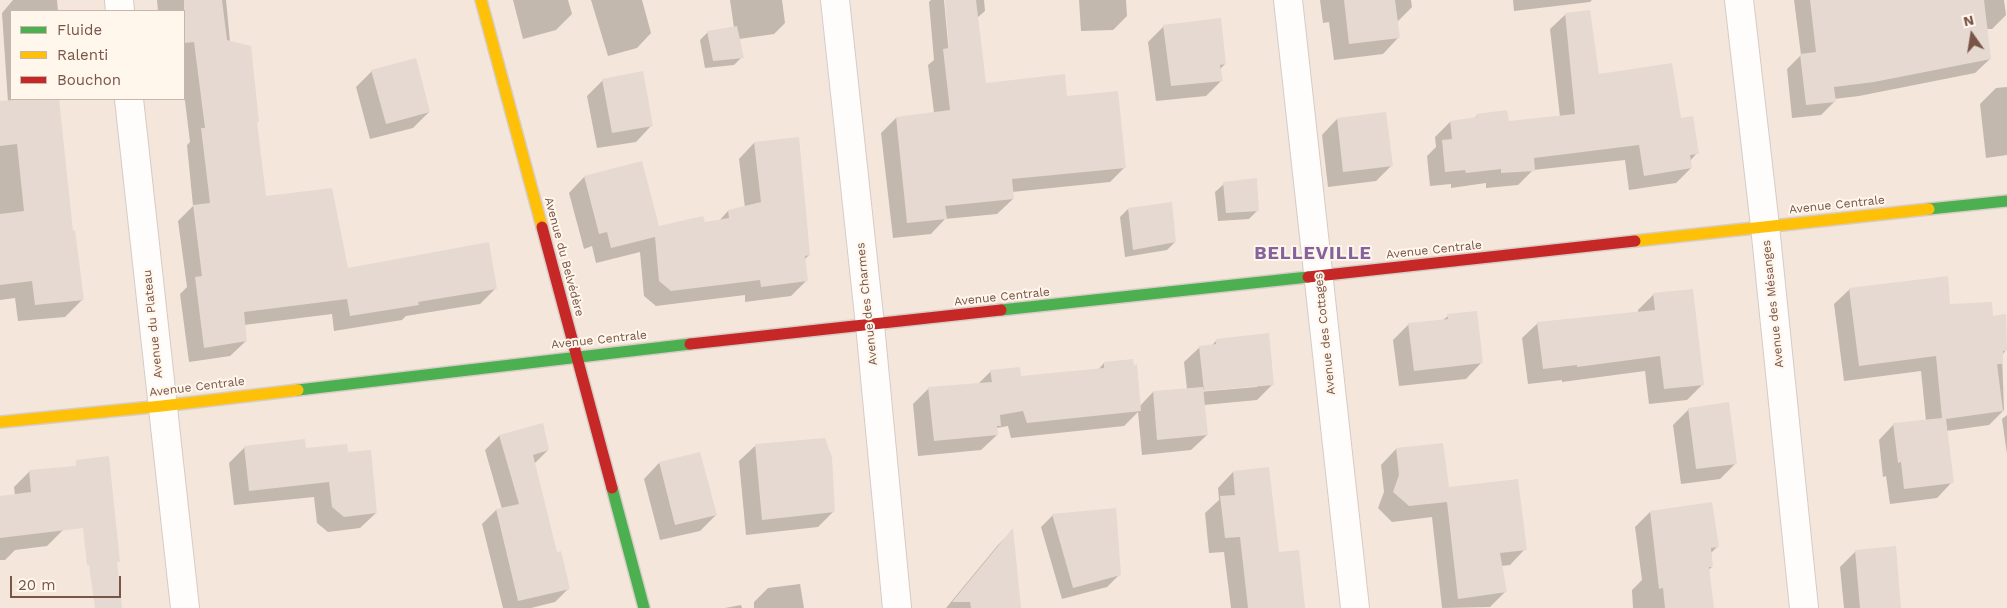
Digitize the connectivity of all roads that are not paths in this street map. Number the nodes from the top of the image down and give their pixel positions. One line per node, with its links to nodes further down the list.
1 (481, 0): 10 (street, Avenue du Belvédère)
2 (835, 0): 9 (street, Avenue des Charmes)
3 (1288, 0): 8 (street, Avenue des Cottages)
4 (1739, 0): 7 (street, Avenue des Mésanges)
5 (129, 100): 11 (street, Avenue du Plateau)
6 (2007, 200): 7 (street, Avenue Centrale)
7 (1765, 226): 8 (street, Avenue Centrale); 17 (street, Avenue des Mésanges)
8 (1319, 276): 9 (street, Avenue Centrale); 16 (street, Avenue des Cottages)
9 (870, 325): 10 (street, Avenue Centrale); 15 (street, Avenue des Charmes)
10 (577, 356): 11 (street, Avenue Centrale); 14 (street, Avenue du Belvédère)
11 (162, 406): 12 (street, Avenue Centrale); 13 (street, Avenue du Plateau)
12 (0, 422)
13 (184, 608)
14 (644, 608)
15 (897, 608)
16 (1355, 608)
17 (1804, 608)

